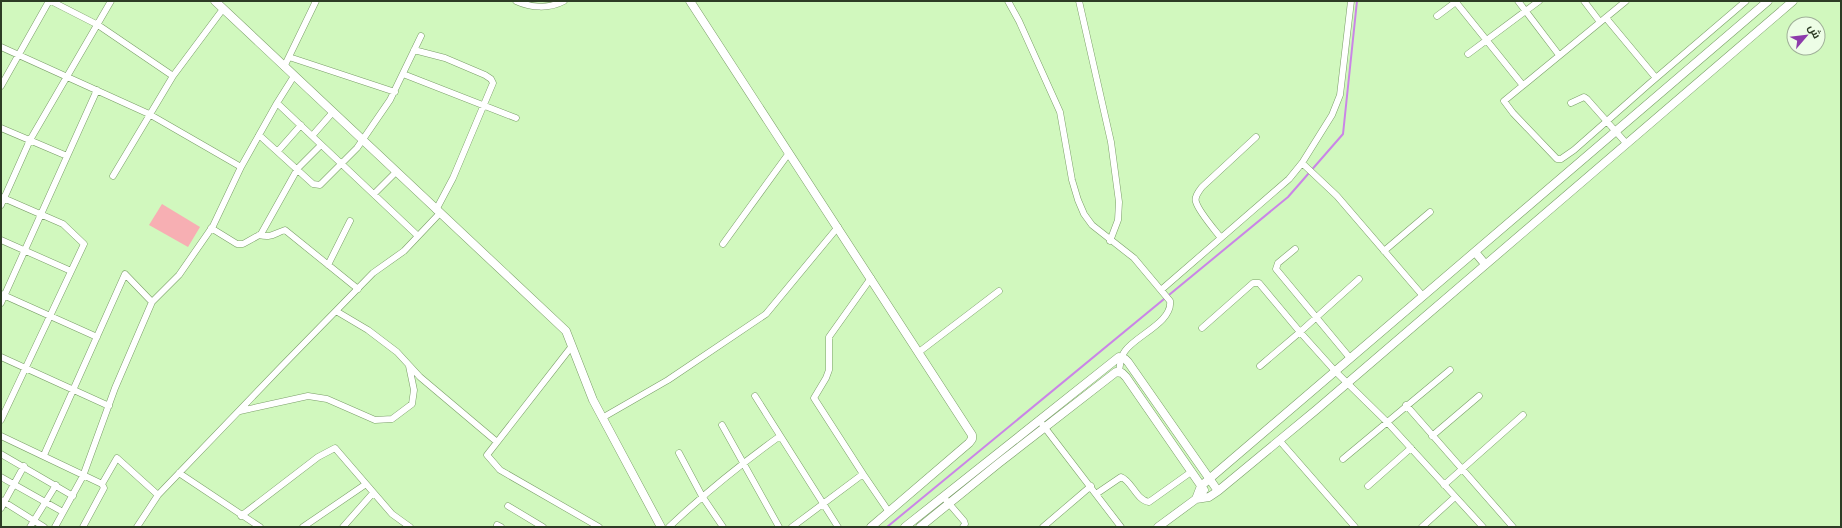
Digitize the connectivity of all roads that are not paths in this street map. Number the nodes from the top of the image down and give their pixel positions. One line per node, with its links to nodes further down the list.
1 (50, 1): 24 (street); 30 (street)
2 (111, 1): 24 (street)
3 (215, 1): 19 (street)
4 (316, 1): 32 (street)
5 (516, 1): 6 (street)
6 (564, 1)
7 (690, 1): 63 (street)
8 (1008, 1): 84 (street)
9 (1080, 1): 84 (street)
10 (1351, 1): 65 (street)
11 (1456, 1): 21 (street); 26 (street)
12 (1518, 1): 20 (street)
13 (1539, 1): 20 (street)
14 (1584, 1): 23 (street)
15 (1626, 1): 22 (street)
16 (1746, 1): 38 (street)
17 (1793, 1): 52 (street)
18 (1764, 2): 48 (street)
19 (223, 9): 33 (street); 35 (street)
20 (1526, 11): 26 (street); 31 (street)
21 (1437, 16)
22 (1606, 18): 23 (street); 38 (street)
23 (1600, 22): 31 (street)
24 (98, 24): 35 (street); 37 (street)
25 (420, 36): 28 (street)
26 (1486, 41): 29 (street); 39 (street)
27 (1, 47): 30 (street)
28 (414, 50): 34 (street); 45 (street)
29 (1468, 54)
30 (19, 55): 37 (street); 40 (street)
31 (1559, 55): 50 (street)
32 (289, 57): 33 (street); 42 (street)
33 (284, 67): 36 (street)
34 (403, 74): 42 (street); 45 (street)
35 (173, 76): 47 (street)
36 (294, 76): 43 (street); 46 (street)
37 (67, 77): 41 (street); 58 (street)
38 (1656, 78): 50 (street)
39 (1521, 83)
40 (1, 86)
41 (97, 90): 47 (street); 64 (street)
42 (395, 92): 59 (street)
43 (277, 103): 51 (street); 55 (street)
44 (1571, 103): 50 (street)
45 (484, 105): 49 (street); 74 (street)
46 (333, 112): 56 (street); 59 (street)
47 (149, 114): 67 (street); 70 (street)
48 (1635, 116): 52 (street); 54 (street)
49 (516, 118)
50 (1607, 121): 54 (street)
51 (301, 126): 56 (street); 62 (street)
52 (1645, 127): 60 (street)
53 (1, 128): 58 (street)
54 (1616, 132): 60 (street); 89 (street)
55 (259, 135): 62 (street); 67 (street)
56 (312, 136): 61 (street)
57 (1256, 137): 82 (street)
58 (30, 140): 64 (street); 72 (street)
59 (362, 140): 66 (street); 69 (street)
60 (1626, 143): 90 (street)
61 (321, 145): 66 (street); 68 (street)
62 (278, 151): 68 (street)
63 (789, 153): 78 (street); 85 (street)
64 (67, 156): 76 (street)
65 (1302, 163): 82 (street); 88 (street)
66 (342, 164): 68 (street); 71 (street)
67 (241, 167): 79 (street)
68 (298, 168): 80 (street)
69 (396, 172): 71 (street); 74 (street)
70 (113, 176)
71 (374, 194): 81 (street)
72 (3, 198): 73 (street); 76 (street)
73 (1, 205)
74 (438, 212): 81 (street); 108 (street)
75 (1430, 212): 88 (street)
76 (41, 215): 87 (street); 92 (street)
77 (350, 221): 91 (street)
78 (838, 227): 93 (street); 127 (street)
79 (211, 228): 80 (street); 100 (street)
80 (258, 235): 91 (street)
81 (418, 236): 95 (street)
82 (1221, 238): 97 (street)
83 (1, 240): 87 (street)
84 (1110, 240): 97 (street)
85 (723, 244)
86 (1295, 249): 104 (street)
87 (25, 251): 92 (street); 98 (street)
88 (1384, 251): 99 (street)
89 (1475, 252): 90 (street); 99 (street)
90 (1485, 264): 119 (street)
91 (328, 265): 95 (street)
92 (71, 271): 103 (street)
93 (871, 278): 109 (street); 148 (street)
94 (1359, 279): 104 (street)
95 (358, 289): 102 (street)
96 (999, 291): 109 (street)
97 (1165, 294): 111 (street)
98 (3, 295): 101 (street); 103 (street)
99 (1423, 296): 112 (street)
100 (152, 302): 107 (street); 123 (street)
101 (1, 303)
102 (336, 311): 113 (street); 125 (street)
103 (50, 316): 107 (street); 115 (street)
104 (1316, 317): 106 (street); 112 (street)
105 (1202, 328): 106 (street)
106 (1300, 332): 114 (street); 117 (street)
107 (97, 337): 120 (street)
108 (572, 346): 127 (street); 137 (street)
109 (919, 352): 176 (street)
110 (1, 357): 115 (street)
111 (1122, 357): 118 (street); 129 (street); 151 (street)
112 (1350, 358): 117 (street)
113 (410, 366): 125 (street); 137 (street)
114 (1260, 366)
115 (26, 368): 120 (street); 128 (street)
116 (1450, 370): 124 (street)
117 (1335, 371): 119 (street); 151 (street)
118 (1119, 372): 132 (street); 146 (street)
119 (1347, 382): 130 (street); 136 (street)
120 (74, 389): 123 (street); 141 (street)
121 (755, 396): 133 (street)
122 (1479, 396): 134 (street)
123 (109, 406): 149 (street)
124 (1406, 406): 130 (street); 134 (street)
125 (239, 411): 147 (street)
126 (1523, 415): 145 (street)
127 (602, 418): 192 (street)
128 (1, 420)
129 (1039, 420): 132 (street); 166 (street)
130 (1387, 422): 138 (street); 142 (street)
131 (722, 425): 143 (street)
132 (1044, 427): 157 (street); 173 (street)
133 (780, 436): 143 (street); 172 (street)
134 (1432, 436): 145 (street)
135 (2, 438): 141 (street)
136 (1278, 440): 160 (street); 204 (street)
137 (497, 442): 191 (street)
138 (1411, 448): 156 (street); 159 (street)
139 (679, 453): 165 (street)
140 (1, 454): 144 (street)
141 (44, 455): 149 (street)
142 (1343, 459)
143 (744, 462): 165 (street); 195 (street)
144 (24, 466): 152 (street); 155 (street)
145 (1461, 470): 156 (street); 208 (street)
146 (1191, 472): 158 (street); 162 (street)
147 (179, 473): 163 (street); 177 (street)
148 (863, 474): 172 (street); 176 (street)
149 (83, 476): 153 (street); 164 (street)
150 (1, 477): 152 (street)
151 (1209, 479): 158 (street); 160 (street)
152 (14, 484): 170 (street); 171 (street)
153 (102, 484): 163 (street); 185 (street)
154 (366, 484): 161 (street); 177 (street); 188 (street)
155 (56, 485): 164 (street); 171 (street)
156 (1444, 485): 168 (street)
157 (1091, 486): 162 (street); 181 (street)
158 (1201, 486): 167 (street); 169 (street)
159 (1368, 486)
160 (1218, 491): 167 (street)
161 (373, 493): 180 (street); 189 (street)
162 (1096, 494): 202 (street)
163 (158, 495): 186 (street)
164 (73, 496): 175 (street)
165 (702, 496): 193 (street); 194 (street)
166 (943, 496): 173 (street); 199 (street)
167 (1209, 497): 169 (street)
168 (1455, 497): 179 (street); 207 (street)
169 (1196, 499): 203 (street)
170 (2, 503): 178 (street)
171 (44, 503): 175 (street); 178 (street)
172 (822, 503): 196 (street); 197 (street)
173 (949, 503): 200 (street); 201 (street)
174 (508, 506): 190 (street)
175 (63, 512): 184 (street)
176 (889, 512): 198 (street)
177 (241, 516): 187 (street)
178 (34, 520): 182 (street); 183 (street)
179 (1428, 521): 205 (street); 206 (street)
180 (407, 526)
181 (1047, 526)
182 (30, 527)
183 (44, 527)
184 (55, 527)
185 (83, 527)
186 (137, 527)
187 (260, 527)
188 (303, 527)
189 (343, 527)
190 (543, 527)
191 (599, 527)
192 (661, 527)
193 (669, 527)
194 (723, 527)
195 (779, 527)
196 (792, 527)
197 (838, 527)
198 (871, 527)
199 (905, 527)
200 (920, 527)
201 (963, 527)
202 (1121, 527)
203 (1158, 527)
204 (1355, 527)
205 (1422, 527)
206 (1434, 527)
207 (1483, 527)
208 (1513, 527)

